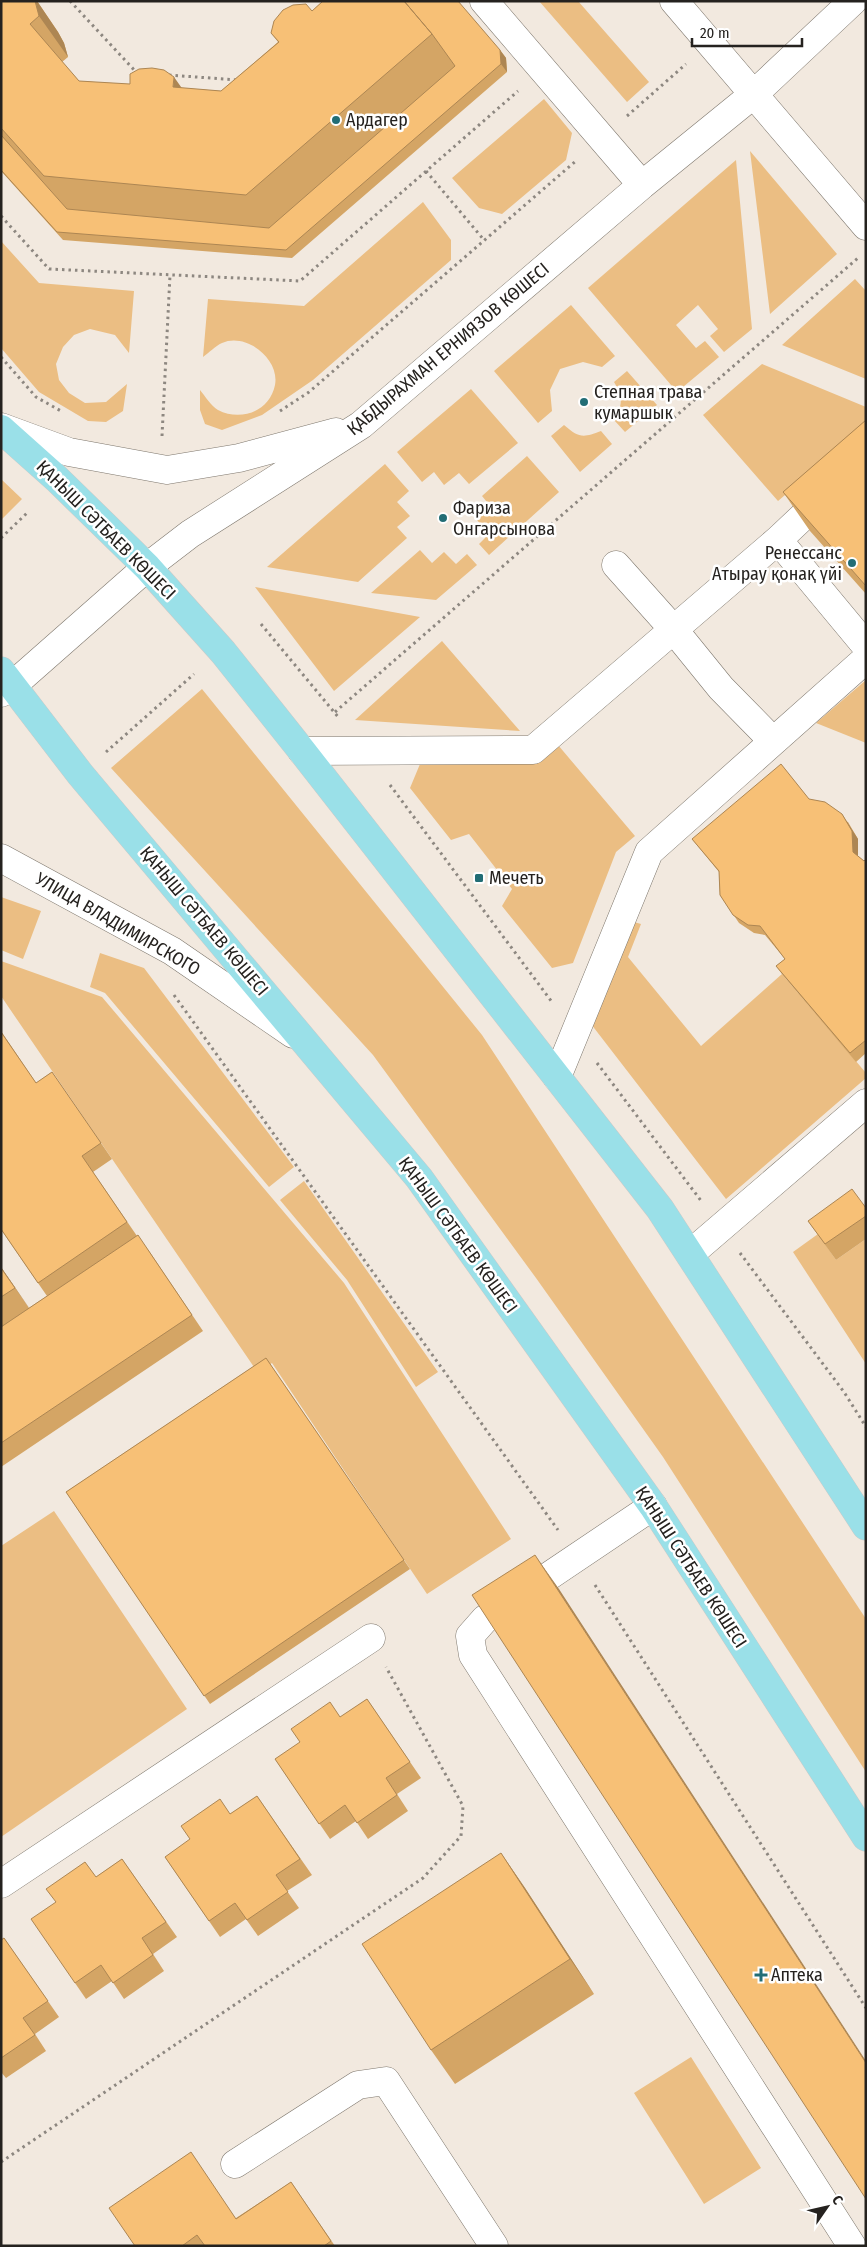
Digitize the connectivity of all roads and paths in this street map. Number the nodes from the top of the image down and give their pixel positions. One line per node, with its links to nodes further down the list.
1 (70, 1): 7 (path)
2 (484, 1): 6 (street)
3 (674, 1): 5 (street)
4 (853, 1): 10 (street, ҚАБДЫРАХМАН ЕРНИЯЗОВ КӨШЕСІ)
5 (710, 42): 10 (street); 11 (path)
6 (543, 70): 11 (street); 12 (path)
7 (145, 74)
8 (165, 75): 9 (path)
9 (242, 80)
10 (754, 94): 13 (street, ҚАБДЫРАХМАН ЕРНИЯЗОВ КӨШЕСІ); 15 (street)
11 (602, 138): 13 (street); 16 (path)
12 (426, 171): 16 (path); 18 (path)
13 (642, 185): 22 (street, ҚАБДЫРАХМАН ЕРНИЯЗОВ КӨШЕСІ)
14 (1, 216): 18 (path)
15 (866, 226)
16 (484, 240): 20 (path)
17 (858, 258): 36 (path)
18 (170, 275): 24 (path)
19 (1, 357): 21 (path)
20 (276, 414)
21 (69, 416)
22 (361, 426): 23 (street); 30 (street, ҚАБДЫРАХМАН ЕРНИЯЗОВ КӨШЕСІ)
23 (1, 428): 30 (main road, ҚАНЫШ СӘТБАЕВ КӨШЕСІ)
24 (162, 439)
25 (866, 457): 28 (street)
26 (27, 513): 27 (path)
27 (1, 538)
28 (778, 540): 31 (street); 32 (street)
29 (616, 566): 31 (street)
30 (147, 567): 35 (street, ҚАБДЫРАХМАН ЕРНИЯЗОВ КӨШЕСІ); 38 (main road, ҚАНЫШ СӘТБАЕВ КӨШЕСІ)
31 (674, 630): 37 (street); 38 (street)
32 (866, 646)
33 (866, 659): 37 (street)
34 (194, 674): 39 (path)
35 (5, 683): 42 (main road, ҚАНЫШ СӘТБАЕВ КӨШЕСІ)
36 (335, 712)
37 (773, 741): 43 (street)
38 (302, 751): 43 (main road, ҚАНЫШ СӘТБАЕВ КӨШЕСІ)
39 (106, 752)
40 (1, 858): 42 (street, УЛИЦА ВЛАДИМИРСКОГО)
41 (171, 991): 48 (path)
42 (307, 1043): 46 (main road, ҚАНЫШ СӘТБАЕВ КӨШЕСІ)
43 (557, 1077): 45 (main road, ҚАНЫШ СӘТБАЕВ КӨШЕСІ)
44 (866, 1104): 45 (street)
45 (690, 1254): 47 (main road, ҚАНЫШ СӘТБАЕВ КӨШЕСІ)
46 (653, 1506): 48 (street); 50 (main road, ҚАНЫШ СӘТБАЕВ КӨШЕСІ)
47 (866, 1526)
48 (578, 1557): 52 (path); 56 (street)
49 (371, 1638): 51 (street); 53 (path)
50 (866, 1837)
51 (1, 1884)
52 (866, 2008)
53 (1, 2162)
54 (235, 2164): 55 (street)
55 (494, 2246)
56 (852, 2246)

